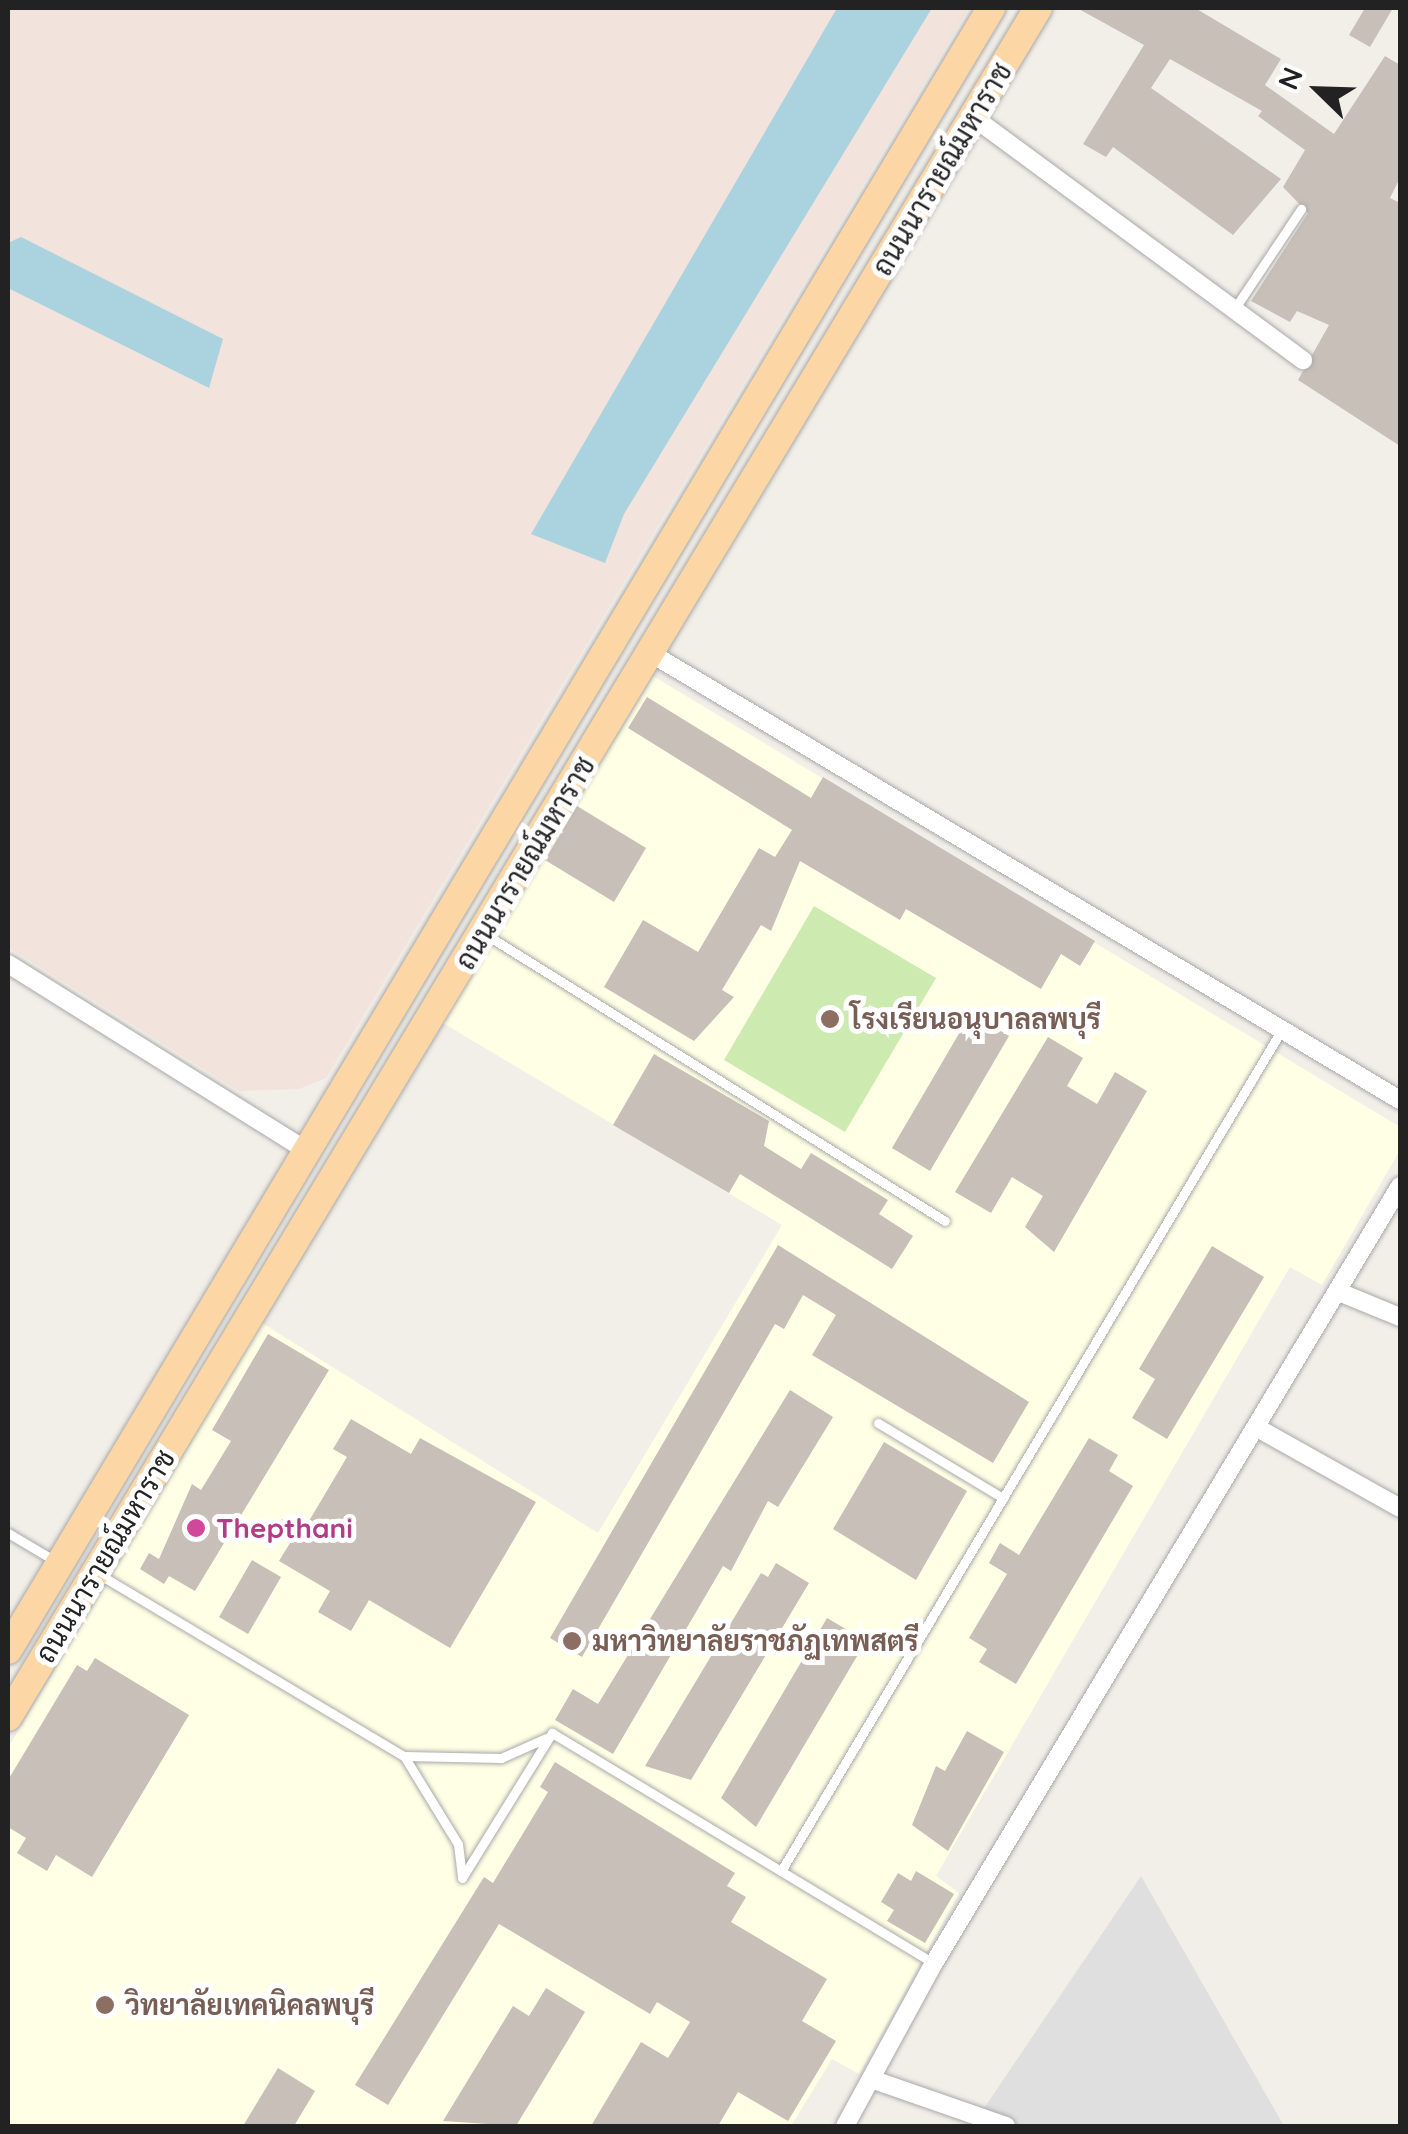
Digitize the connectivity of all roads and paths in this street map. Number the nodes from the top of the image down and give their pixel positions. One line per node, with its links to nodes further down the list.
1 (991, 8): 12 (main road, ถนนนารายณ์มหาราช)
2 (1038, 8): 3 (main road, ถนนนารายณ์มหาราช)
3 (973, 117): 5 (street); 7 (main road, ถนนนารายณ์มหาราช)
4 (1302, 209): 5 (lane)
5 (1232, 312): 6 (street)
6 (1303, 360)
7 (652, 654): 8 (main road, ถนนนารายณ์มหาราช); 10 (street)
8 (483, 933): 14 (lane); 23 (main road, ถนนนารายณ์มหาราช)
9 (8, 964): 12 (street)
10 (1281, 1031): 11 (street); 19 (lane)
11 (1400, 1100)
12 (306, 1151): 22 (main road, ถนนนารายณ์มหาราช)
13 (1400, 1186): 15 (street)
14 (945, 1221)
15 (1340, 1292): 16 (street); 18 (street)
16 (1400, 1317)
17 (878, 1423): 19 (lane)
18 (1261, 1430): 20 (street); 29 (street)
19 (1002, 1498): 28 (lane)
20 (1400, 1508)
21 (8, 1533): 22 (lane)
22 (59, 1564): 24 (main road, ถนนนารายณ์มหาราช)
23 (95, 1572): 25 (main road, ถนนนารายณ์มหาราช); 27 (lane)
24 (8, 1650)
25 (8, 1716)
26 (552, 1733): 27 (lane); 27 (lane); 28 (lane)
27 (404, 1756)
28 (780, 1871): 29 (lane)
29 (934, 1963): 30 (street)
30 (872, 2079): 31 (street); 32 (street)
31 (846, 2126)
32 (1006, 2126)

